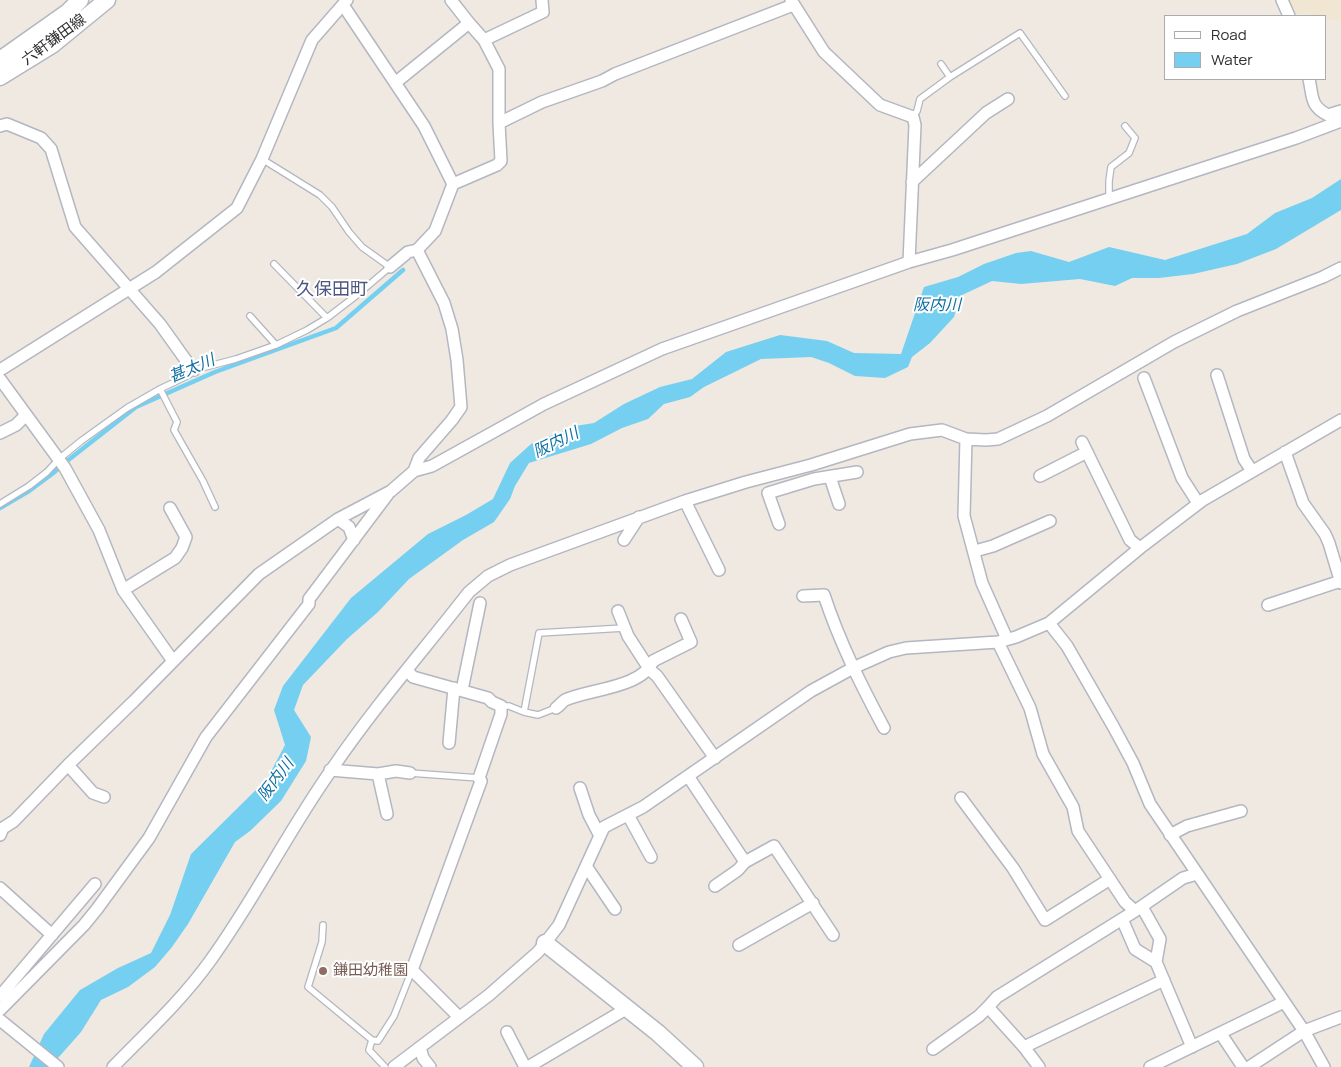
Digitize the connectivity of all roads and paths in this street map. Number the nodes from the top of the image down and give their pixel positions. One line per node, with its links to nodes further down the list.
1 (80, 0): 11 (main road, 六軒鎌田線)
2 (107, 0): 13 (main road, 六軒鎌田線)
3 (452, 0): 9 (street)
4 (542, 0): 10 (street)
5 (1282, 0): 8 (street)
6 (345, 2): 16 (street); 25 (street)
7 (792, 3): 20 (street); 22 (street)
8 (1289, 15)
9 (469, 23): 10 (street); 16 (street)
10 (484, 40): 22 (street)
11 (0, 60)
12 (941, 64): 14 (lane)
13 (0, 77)
14 (950, 77): 17 (lane); 20 (lane)
15 (1309, 80): 19 (street)
16 (395, 83): 27 (street)
17 (1065, 96)
18 (1008, 99): 26 (street)
19 (1341, 111)
20 (913, 117): 26 (street)
21 (1341, 121): 28 (street)
22 (500, 124): 27 (street)
23 (0, 126): 34 (street)
24 (1125, 126): 28 (lane)
25 (262, 158): 32 (lane); 34 (street)
26 (912, 182): 30 (street)
27 (453, 184): 29 (street)
28 (1109, 199): 30 (street)
29 (417, 250): 32 (street); 51 (street)
30 (908, 262): 51 (street)
31 (274, 264): 36 (lane)
32 (390, 267): 36 (lane)
33 (1341, 268): 47 (street)
34 (129, 288): 38 (street); 39 (street)
35 (250, 316): 37 (lane)
36 (327, 318): 37 (lane)
37 (276, 345): 39 (lane)
38 (0, 370)
39 (194, 370): 43 (lane)
40 (1217, 375): 52 (street)
41 (1144, 378): 61 (street)
42 (0, 379): 44 (street)
43 (161, 390): 49 (lane); 62 (lane)
44 (26, 415): 46 (street); 49 (street)
45 (1341, 420): 48 (street)
46 (0, 433)
47 (966, 439): 50 (street); 71 (street)
48 (1285, 452): 52 (street); 73 (street)
49 (61, 463): 59 (lane); 74 (street)
50 (811, 465): 56 (street); 58 (street)
51 (414, 471): 57 (street)
52 (1252, 471): 61 (street)
53 (857, 472): 55 (street)
54 (1040, 476): 70 (street)
55 (830, 477): 56 (street); 60 (street)
56 (814, 479): 67 (street)
57 (391, 491): 65 (street); 68 (street)
58 (685, 501): 64 (street); 72 (street)
59 (0, 504)
60 (839, 504)
61 (1198, 504): 70 (street)
62 (215, 507)
63 (170, 508): 74 (street)
64 (639, 517): 69 (street); 85 (street)
65 (338, 519): 68 (street); 83 (street)
66 (1050, 521): 71 (street)
67 (779, 524)
68 (354, 540): 133 (street)
69 (624, 540)
70 (1140, 548): 80 (street)
71 (975, 551): 82 (street)
72 (719, 570)
73 (1341, 582): 77 (street)
74 (123, 590): 83 (street)
75 (803, 596): 84 (street)
76 (480, 603): 87 (street)
77 (1268, 606)
78 (618, 611): 81 (street)
79 (681, 618): 86 (street)
80 (1049, 623): 82 (street); 108 (street)
81 (624, 628): 86 (street); 90 (lane)
82 (1003, 640): 84 (street); 113 (street)
83 (173, 661): 94 (street)
84 (853, 668): 91 (street); 93 (street)
85 (407, 670): 87 (street); 95 (street)
86 (650, 670): 89 (street); 93 (street)
87 (458, 689): 88 (street); 92 (street)
88 (502, 706): 90 (lane); 99 (street)
89 (556, 708): 90 (lane)
90 (524, 712)
91 (884, 728)
92 (449, 744)
93 (715, 758): 98 (street)
94 (68, 765): 101 (street); 106 (street)
95 (330, 770): 97 (street); 146 (street)
96 (410, 773): 97 (street); 99 (lane)
97 (378, 774): 104 (street)
98 (688, 776): 105 (street); 110 (street)
99 (478, 778): 127 (street)
100 (580, 788): 107 (street)
101 (104, 797)
102 (961, 798): 113 (street)
103 (1240, 811): 108 (street)
104 (387, 814)
105 (628, 815): 107 (street); 109 (street)
106 (1, 829)
107 (599, 834): 111 (street)
108 (1170, 834): 112 (street)
109 (651, 857)
110 (745, 862): 115 (street); 117 (street)
111 (586, 866): 118 (street); 124 (street)
112 (1197, 874): 119 (street); 130 (street)
113 (1110, 879): 119 (street)
114 (95, 884): 122 (street)
115 (715, 886)
116 (0, 888): 122 (street)
117 (813, 903): 123 (street); 125 (street)
118 (615, 909)
119 (1138, 909): 120 (street); 126 (street)
120 (1122, 919): 126 (street); 131 (street)
121 (324, 926): 140 (lane)
122 (52, 935): 129 (street)
123 (833, 935)
124 (546, 943): 132 (main road); 134 (street)
125 (739, 945)
126 (1156, 962): 128 (street)
127 (412, 970): 134 (street); 140 (lane)
128 (1164, 980): 142 (street); 143 (street)
129 (0, 996)
130 (1284, 1002): 138 (street); 139 (street)
131 (988, 1007): 142 (street); 144 (street)
132 (626, 1009): 150 (street); 151 (main road)
133 (0, 1010)
134 (459, 1017): 141 (street)
135 (1341, 1017): 138 (street)
136 (0, 1020): 145 (street)
137 (507, 1032): 150 (street)
138 (1304, 1032): 155 (street); 156 (street)
139 (1221, 1034): 143 (street); 154 (street)
140 (372, 1040): 147 (lane)
141 (420, 1047): 148 (street); 149 (street)
142 (1024, 1047): 152 (street)
143 (1192, 1047): 153 (street)
144 (933, 1049)
145 (58, 1067)
146 (113, 1067)
147 (385, 1067)
148 (394, 1067)
149 (430, 1067)
150 (527, 1067)
151 (695, 1067)
152 (1039, 1067)
153 (1150, 1067)
154 (1243, 1067)
155 (1249, 1067)
156 (1324, 1067)

